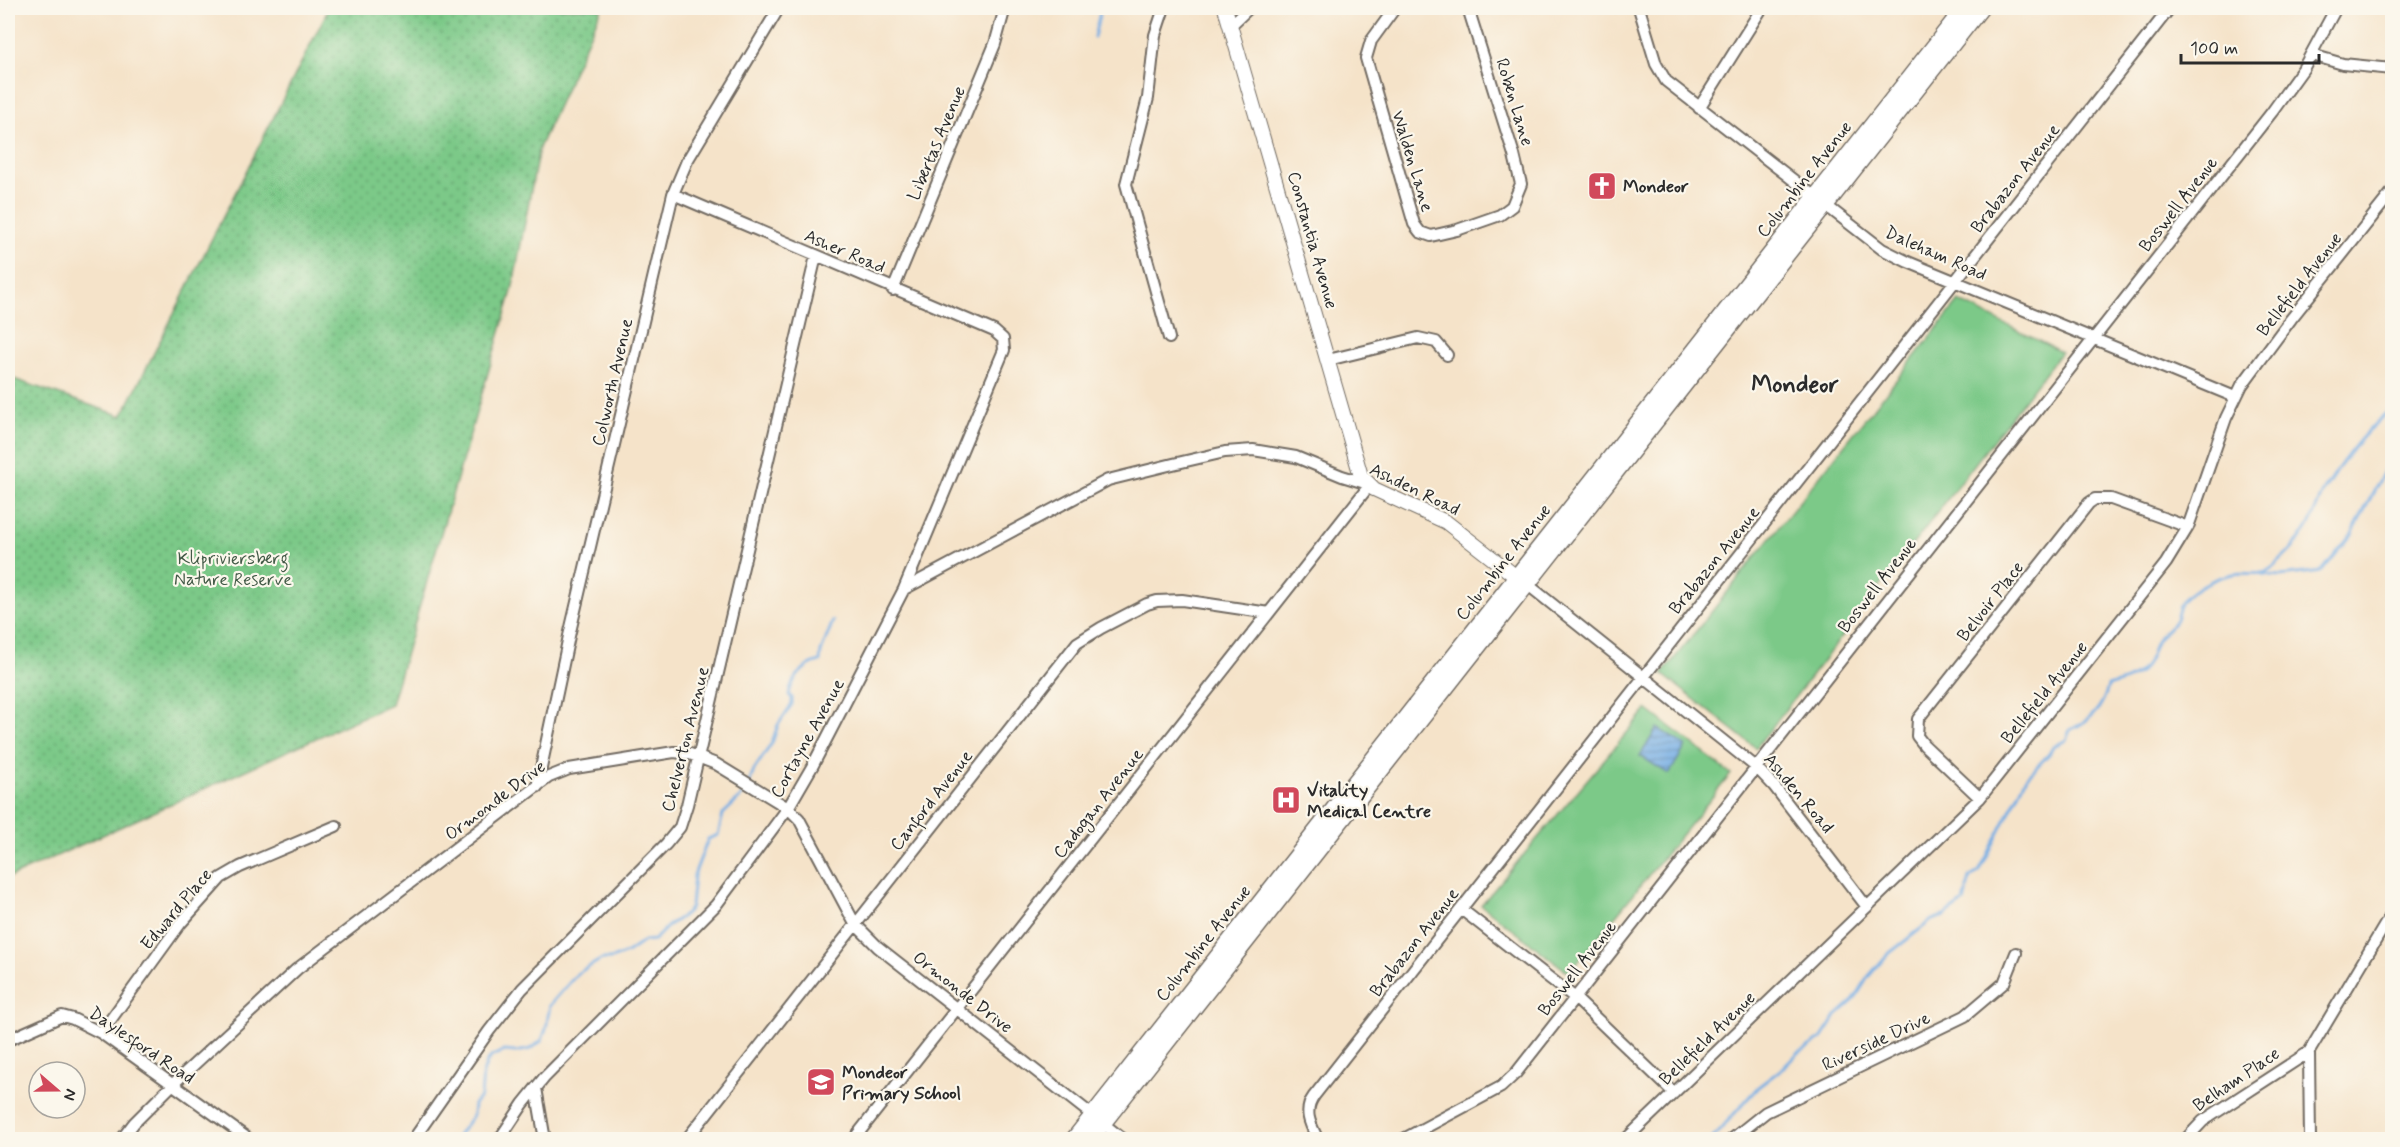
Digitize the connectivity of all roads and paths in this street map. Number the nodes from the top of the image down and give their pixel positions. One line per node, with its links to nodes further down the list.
1 (779, 8): 20 (street, Colworth Avenue)
2 (1005, 8): 25 (street, Libertas Avenue)
3 (1164, 8): 27 (street)
4 (1225, 8): 14 (street, Constantia Avenue)
5 (1249, 8): 14 (street)
6 (1395, 8): 22 (street, Walden Lane)
7 (1468, 8): 22 (street, Roben Lane)
8 (1639, 8): 18 (street, Daleham Road)
9 (1762, 8): 18 (street)
10 (1964, 8): 15 (main road, Columbine Avenue)
11 (1981, 8): 15 (main road, Columbine Avenue)
12 (2170, 8): 24 (street, Brabazon Avenue)
13 (2336, 8): 16 (street, Boswell Avenue)
14 (1231, 26): 30 (street, Constantia Avenue)
15 (1937, 52): 21 (main road, Columbine Avenue)
16 (2312, 55): 17 (street); 26 (street, Boswell Avenue)
17 (2392, 69)
18 (1699, 108): 21 (street, Daleham Road)
19 (2392, 192): 31 (street, Bellefield Avenue)
20 (673, 194): 23 (street, Asher Road); 40 (street, Colworth Avenue)
21 (1819, 201): 24 (street, Daleham Road); 34 (main road, Columbine Avenue)
22 (1512, 206)
23 (816, 256): 25 (street, Asher Road); 38 (street, Chelverton Avenue)
24 (1954, 280): 26 (street, Daleham Road); 37 (street, Brabazon Avenue)
25 (893, 290): 28 (street, Asher Road)
26 (2094, 337): 31 (street, Daleham Road); 39 (street, Boswell Avenue)
27 (1169, 338)
28 (1003, 339): 35 (street, Cortayne Avenue)
29 (1447, 355): 30 (street)
30 (1328, 360): 32 (street, Constantia Avenue)
31 (2235, 397): 33 (street, Bellefield Avenue)
32 (1367, 484): 34 (street, Ashden Road); 35 (street, Ashden Road); 36 (street, Cadogan Avenue)
33 (2188, 527): 41 (street, Bellefield Avenue); 41 (street, Belvoir Place)
34 (1522, 580): 37 (street, Ashden Road); 57 (main road, Columbine Avenue)
35 (904, 590): 42 (street, Cortayne Avenue)
36 (1269, 613): 47 (street, Canford Avenue); 50 (street, Cadogan Avenue)
37 (1641, 677): 39 (street, Ashden Road); 45 (street, Brabazon Avenue)
38 (698, 756): 40 (street, Ormonde Drive); 42 (street, Ormonde Drive); 60 (street, Chelverton Avenue)
39 (1756, 767): 44 (street, Ashden Road); 49 (street, Boswell Avenue)
40 (537, 787): 54 (street, Ormonde Drive)
41 (1980, 798): 44 (street, Bellefield Avenue)
42 (788, 808): 47 (street, Ormonde Drive); 55 (street, Cortayne Avenue)
43 (336, 826): 51 (street, Edward Place)
44 (1867, 907): 56 (street, Bellefield Avenue)
45 (1461, 909): 49 (street); 68 (street, Brabazon Avenue)
46 (2392, 913): 53 (street)
47 (855, 924): 50 (street, Ormonde Drive); 63 (street, Canford Avenue)
48 (2016, 953): 71 (street, Riverside Drive)
49 (1574, 997): 56 (street); 69 (street, Boswell Avenue)
50 (957, 1009): 57 (street, Ormonde Drive); 64 (street, Cadogan Avenue)
51 (101, 1033): 52 (street, Daylesford Road); 54 (street, Daylesford Road)
52 (8, 1040)
53 (2309, 1052): 72 (street, Belham Place); 73 (street)
54 (172, 1085): 58 (street, Ormonde Drive); 59 (street, Daylesford Road)
55 (536, 1088): 61 (street); 62 (street)
56 (1674, 1093): 70 (street, Bellefield Avenue)
57 (1097, 1119): 65 (main road, Columbine Avenue); 66 (main road, Columbine Avenue); 67 (street, Ormonde Drive)
58 (121, 1140)
59 (250, 1140)
60 (413, 1140)
61 (500, 1140)
62 (545, 1140)
63 (686, 1140)
64 (853, 1140)
65 (1073, 1140)
66 (1090, 1140)
67 (1124, 1140)
68 (1318, 1140)
69 (1402, 1140)
70 (1625, 1140)
71 (1731, 1140)
72 (2186, 1140)
73 (2310, 1140)

